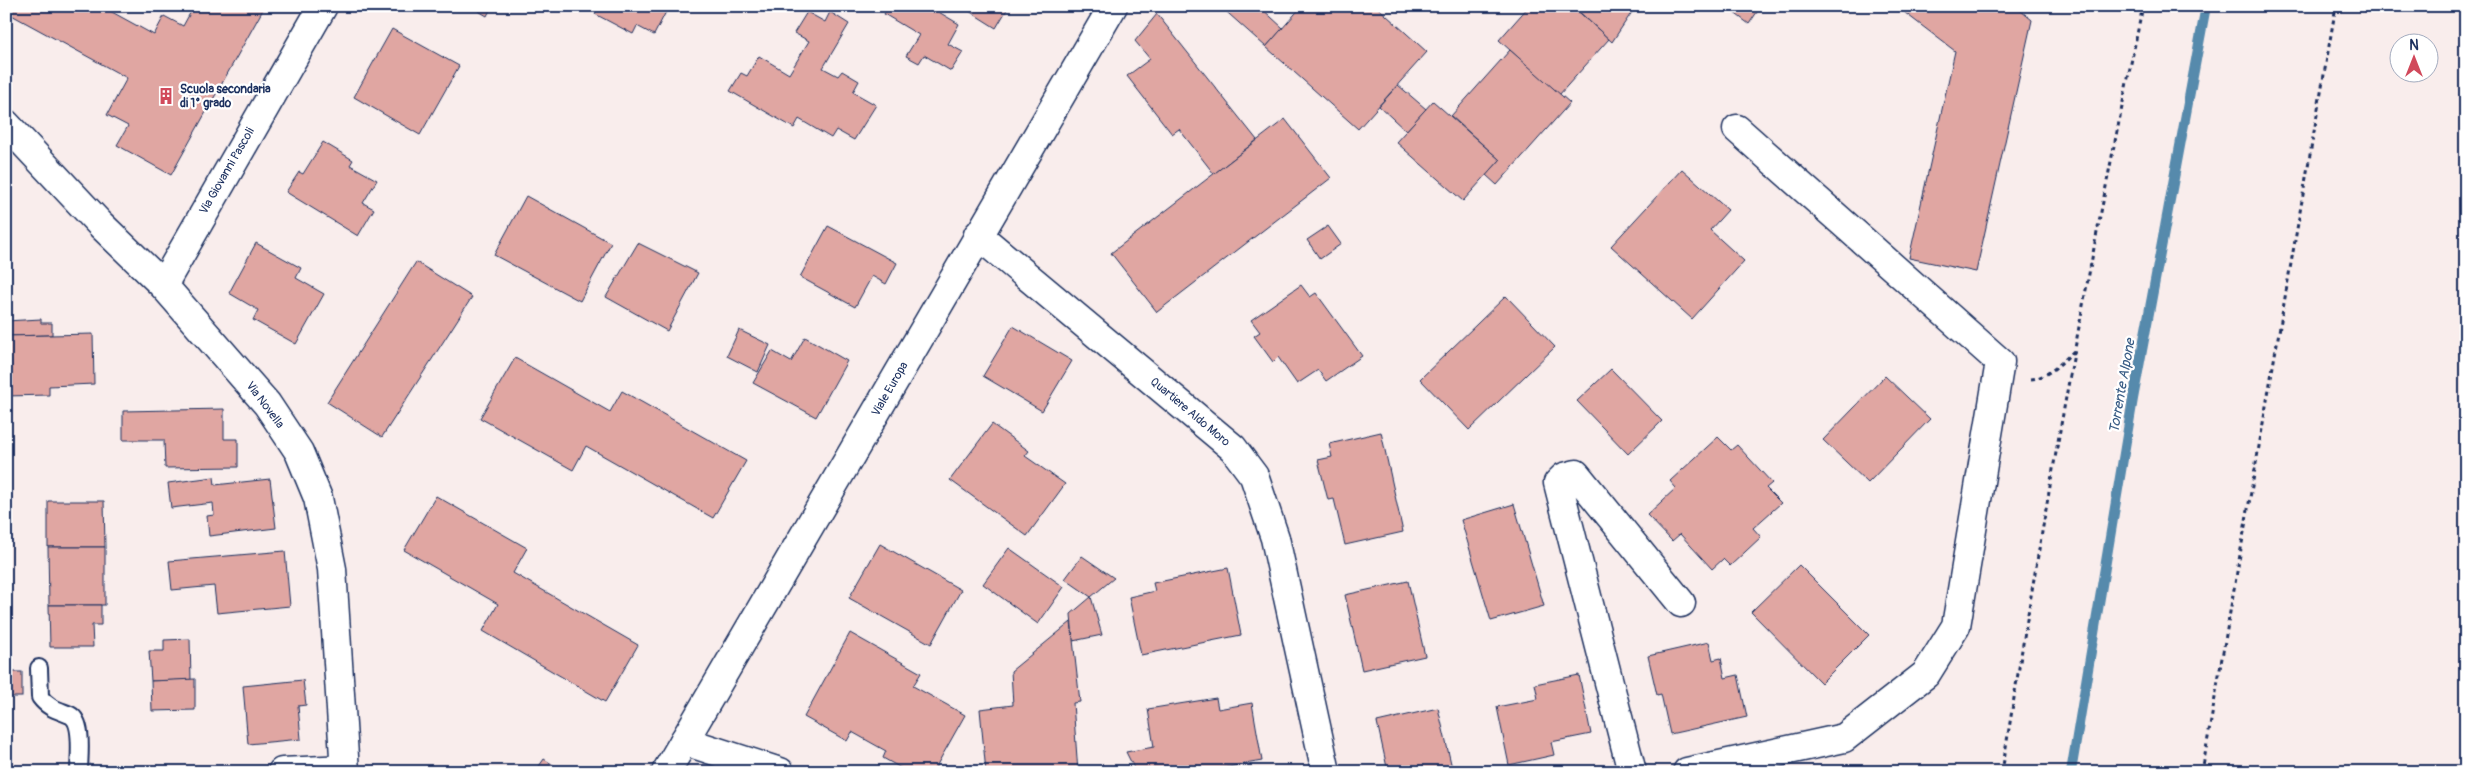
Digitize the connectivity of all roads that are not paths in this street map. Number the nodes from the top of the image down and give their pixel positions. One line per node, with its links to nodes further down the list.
1 (322, 6): 6 (street, Via Giovanni Pascoli)
2 (1113, 6): 5 (street, Viale Europa)
3 (6, 124): 6 (street, Via Novella)
4 (1737, 129): 17 (street)
5 (978, 234): 9 (street, Viale Europa); 15 (street, Quartiere Aldo Moro)
6 (163, 285): 10 (street, Via Novella)
7 (1681, 603): 16 (street)
8 (39, 668): 11 (lane)
9 (684, 741): 13 (street, Viale Europa); 14 (street)
10 (345, 770): 12 (street)
11 (79, 772)
12 (282, 772)
13 (666, 772)
14 (780, 772)
15 (1326, 772)
16 (1632, 772)
17 (1687, 772)

